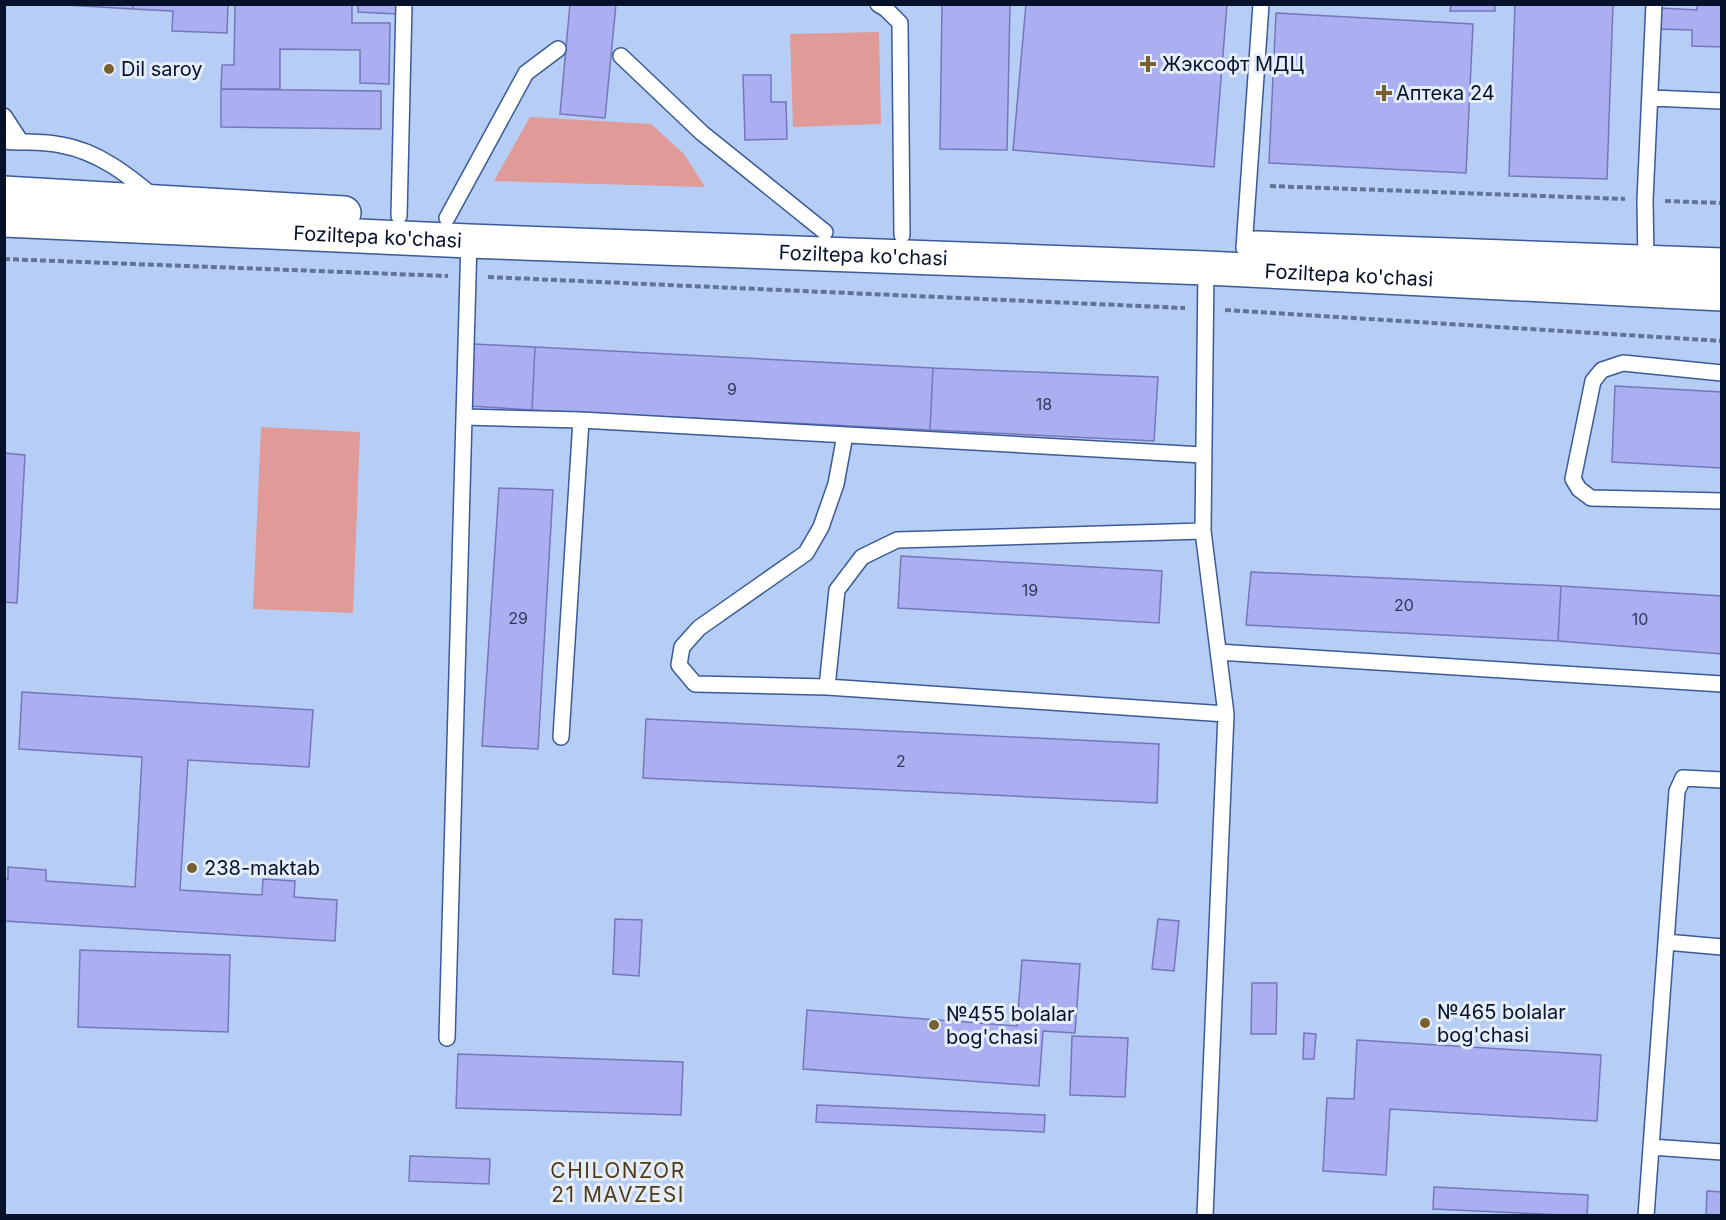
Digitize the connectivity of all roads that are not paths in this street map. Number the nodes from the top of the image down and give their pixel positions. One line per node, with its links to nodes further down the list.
1 (404, 4): 14 (lane)
2 (878, 4): 18 (lane)
3 (1262, 4): 20 (lane)
4 (1654, 4): 7 (lane)
5 (558, 49): 15 (lane)
6 (621, 56): 17 (lane)
7 (1651, 98): 8 (lane); 21 (lane)
8 (1722, 101)
9 (4, 116): 11 (lane)
10 (4, 141): 11 (lane)
11 (21, 142): 13 (lane)
12 (4, 194): 13 (main road, Foziltepa ko'chasi)
13 (160, 202): 14 (main road, Foziltepa ko'chasi)
14 (399, 216): 15 (main road, Foziltepa ko'chasi)
15 (447, 218): 17 (main road, Foziltepa ko'chasi)
16 (4, 220): 19 (main road, Foziltepa ko'chasi)
17 (825, 232): 18 (main road, Foziltepa ko'chasi)
18 (902, 235): 20 (main road, Foziltepa ko'chasi)
19 (469, 241): 23 (main road, Foziltepa ko'chasi); 26 (lane)
20 (1244, 248): 21 (main road, Foziltepa ko'chasi)
21 (1646, 262): 22 (main road, Foziltepa ko'chasi)
22 (1722, 265)
23 (1206, 268): 24 (main road, Foziltepa ko'chasi); 29 (lane)
24 (1722, 294)
25 (1722, 373): 30 (lane)
26 (464, 417): 27 (lane); 40 (lane)
27 (581, 420): 28 (lane); 36 (lane)
28 (845, 435): 29 (lane); 34 (lane)
29 (1203, 455): 31 (lane)
30 (1722, 501)
31 (1203, 531): 32 (lane); 34 (lane)
32 (1218, 652): 33 (lane); 35 (lane)
33 (1722, 684)
34 (827, 687): 35 (lane)
35 (1226, 714): 43 (lane)
36 (561, 737)
37 (1722, 780): 38 (lane)
38 (1666, 942): 39 (lane); 41 (lane)
39 (1722, 947)
40 (447, 1038)
41 (1651, 1147): 42 (lane); 44 (lane)
42 (1722, 1152)
43 (1205, 1215)
44 (1646, 1215)

